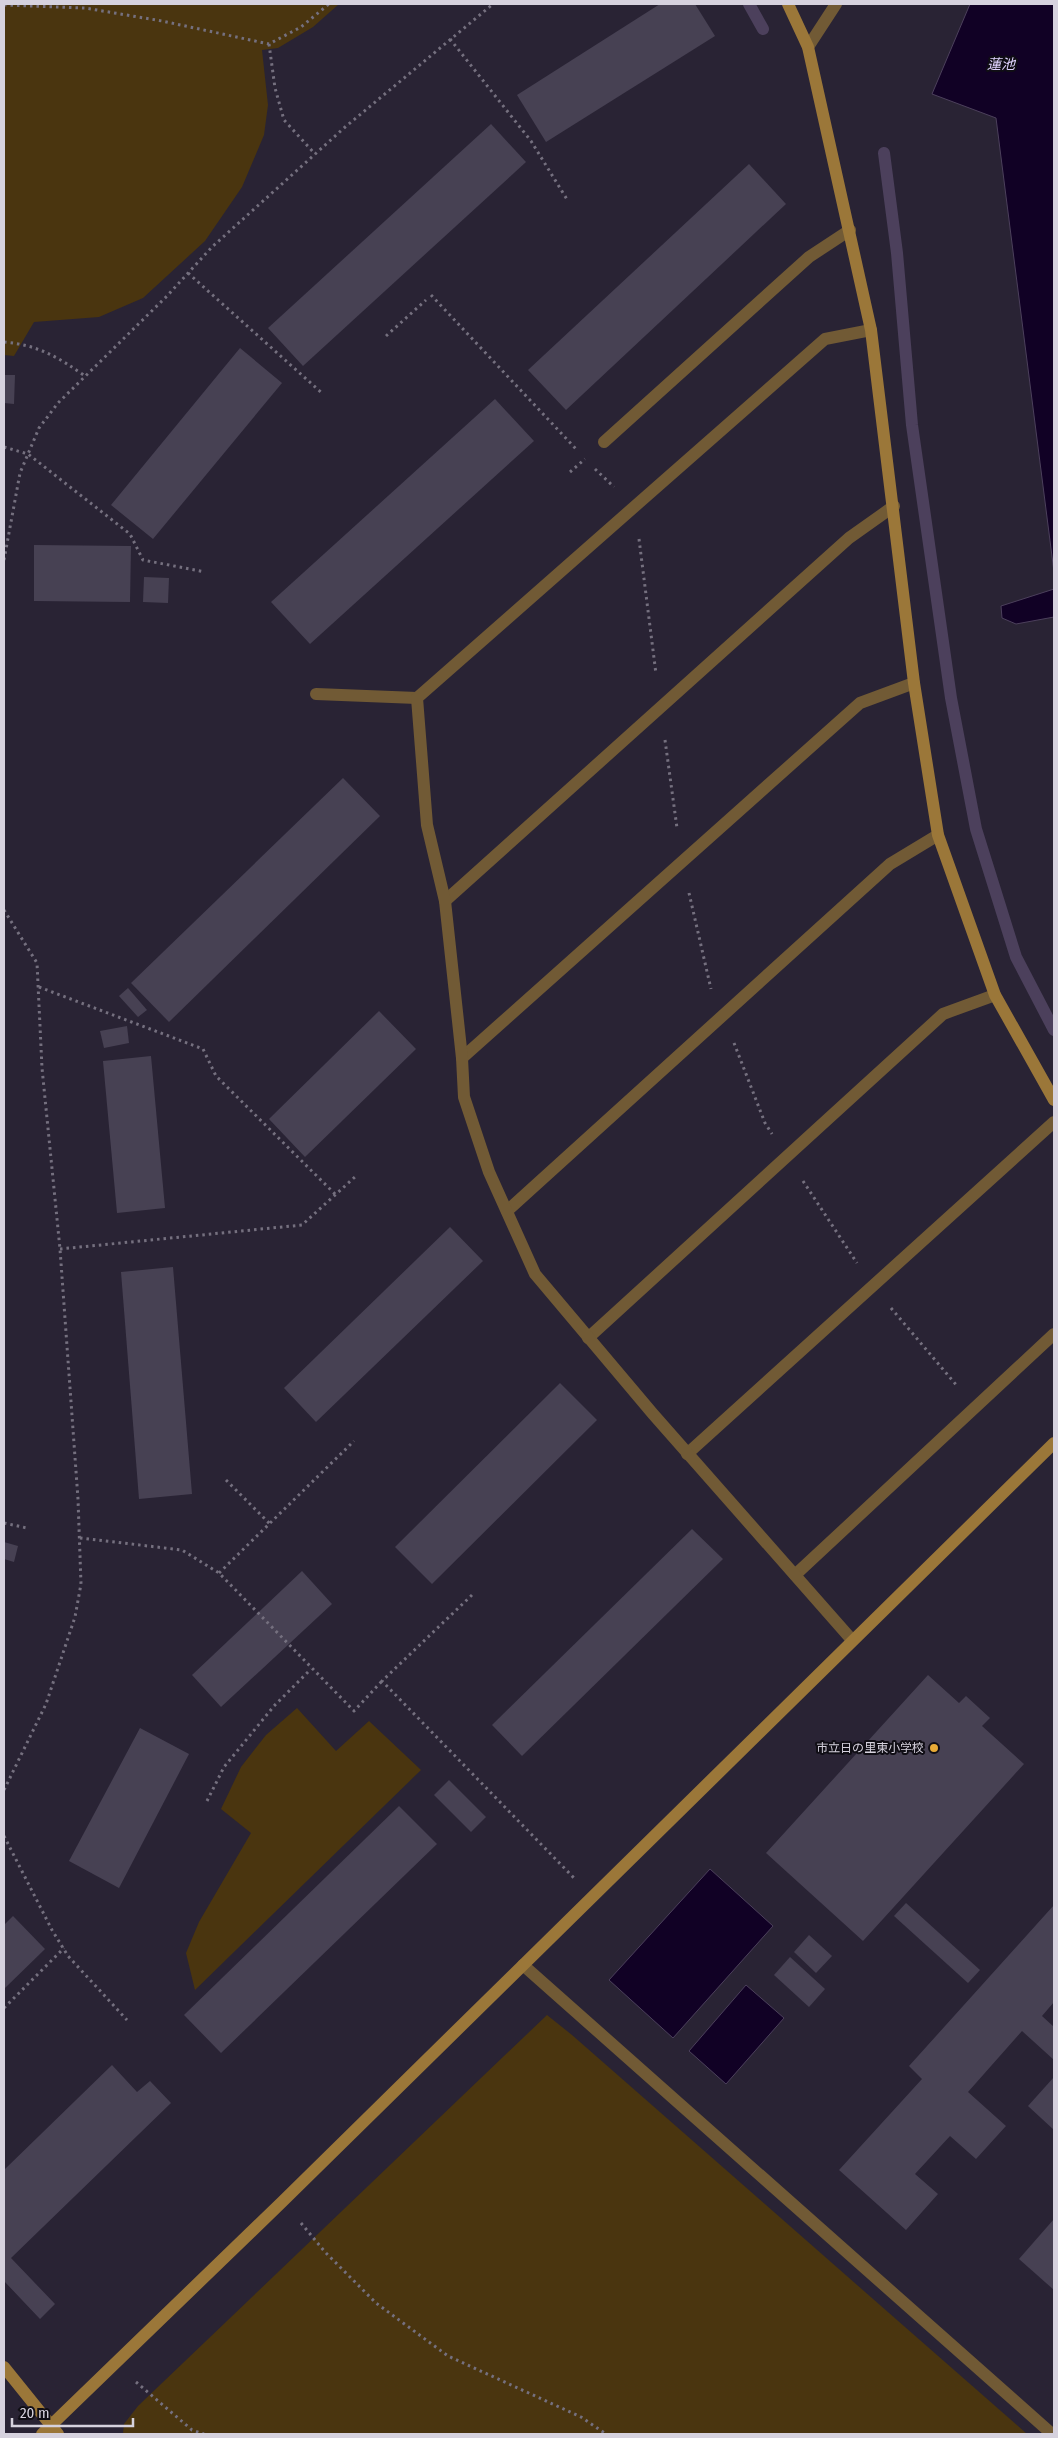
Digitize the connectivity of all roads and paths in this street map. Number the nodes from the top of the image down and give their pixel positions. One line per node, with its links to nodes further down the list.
1 (329, 4): 7 (path)
2 (493, 4): 6 (path)
3 (788, 4): 8 (street)
4 (836, 4): 8 (street)
5 (4, 5): 7 (path)
6 (450, 39): 9 (path); 10 (path)
7 (269, 44): 9 (path)
8 (808, 46): 11 (street)
9 (315, 154): 12 (path)
10 (568, 201)
11 (850, 230): 15 (street); 20 (street)
12 (188, 273): 18 (path); 19 (path)
13 (431, 295): 24 (path)
14 (426, 300): 16 (path)
15 (872, 330): 23 (street); 24 (street)
16 (386, 336)
17 (4, 342): 18 (path)
18 (85, 376): 22 (path)
19 (323, 394)
20 (604, 442)
21 (4, 447): 22 (path)
22 (28, 454): 25 (path); 26 (path)
23 (894, 506): 27 (street); 30 (street)
24 (634, 507): 29 (street); 30 (path)
25 (4, 560)
26 (205, 572)
27 (914, 683): 31 (street); 32 (street)
28 (316, 694): 29 (street)
29 (417, 698): 33 (street)
30 (660, 707): 32 (path); 33 (street)
31 (938, 835): 36 (street); 37 (street)
32 (682, 862): 37 (path); 38 (street)
33 (445, 901): 38 (street)
34 (4, 910): 35 (path)
35 (39, 987): 43 (path); 45 (path)
36 (995, 995): 39 (street); 41 (street)
37 (721, 1017): 41 (path); 44 (street)
38 (462, 1058): 44 (street)
39 (1054, 1100)
40 (1054, 1122): 50 (street)
41 (787, 1157): 47 (street)
42 (356, 1176): 43 (path)
43 (336, 1195): 45 (path)
44 (507, 1211): 47 (street)
45 (60, 1249): 55 (path)
46 (1054, 1334): 57 (street)
47 (588, 1338): 50 (street)
48 (354, 1441): 53 (path)
49 (1054, 1443): 59 (street)
50 (687, 1454): 57 (street)
51 (226, 1480): 53 (path)
52 (4, 1523): 54 (path)
53 (270, 1524): 56 (path)
54 (27, 1528)
55 (80, 1538): 56 (path); 62 (path)
56 (219, 1573): 60 (path)
57 (795, 1575): 59 (street)
58 (472, 1595): 61 (path)
59 (852, 1640): 65 (street)
60 (311, 1670): 61 (path); 63 (path)
61 (382, 1681): 65 (path)
62 (4, 1790)
63 (207, 1801)
64 (4, 1836): 66 (path)
65 (592, 1897): 67 (street)
66 (64, 1948): 68 (path); 69 (path)
67 (523, 1965): 70 (street); 78 (street)
68 (4, 2008)
69 (127, 2020)
70 (282, 2202): 71 (street); 77 (path)
71 (115, 2364): 73 (path); 74 (street)
72 (4, 2367): 74 (street)
73 (192, 2430): 75 (path); 76 (path)
74 (50, 2431)
75 (187, 2434)
76 (204, 2434)
77 (606, 2434)
78 (1052, 2434)

